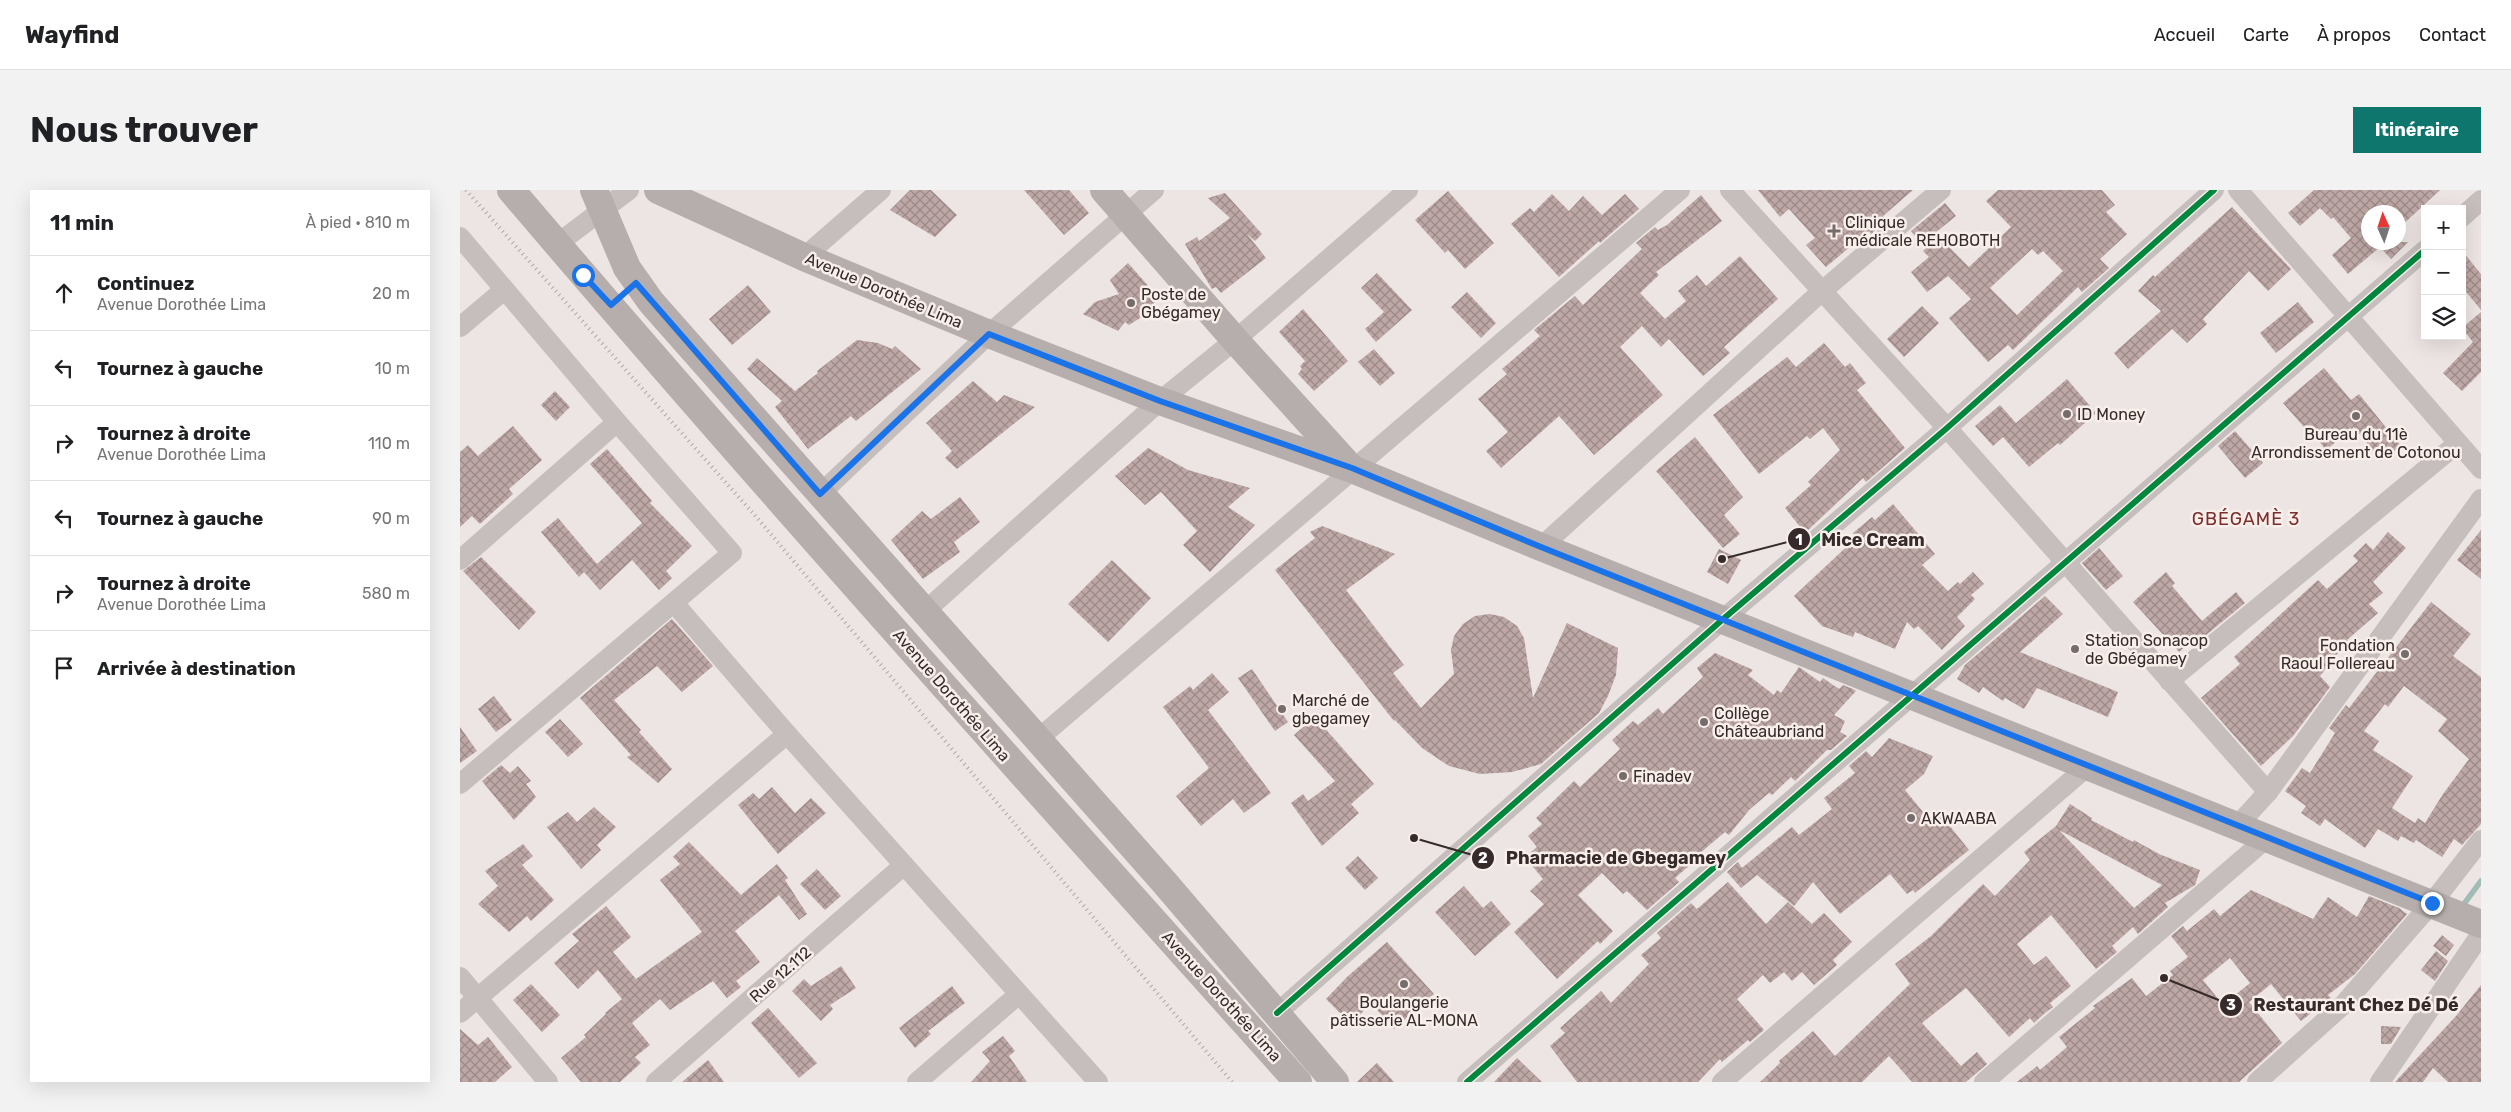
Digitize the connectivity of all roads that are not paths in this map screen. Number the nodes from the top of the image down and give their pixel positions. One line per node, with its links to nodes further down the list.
1 (511, 190): 18 (main road, Avenue Dorothée Lima)
2 (629, 190): 14 (street)
3 (658, 190): 20 (main road, Avenue Dorothée Lima)
4 (881, 190): 20 (street)
5 (1104, 190): 16 (main road)
6 (1154, 190): 16 (street)
7 (1408, 190): 28 (street)
8 (1680, 190): 33 (street)
9 (1730, 190): 23 (street)
10 (1941, 190): 23 (street)
11 (2214, 190): 31 (street)
12 (2238, 190): 25 (street)
13 (2481, 200): 15 (street)
14 (598, 201): 18 (street); 21 (main road, Avenue Dorothée Lima)
15 (2466, 213)
16 (1126, 215): 27 (street); 28 (main road)
17 (460, 238): 22 (street)
18 (557, 244): 24 (main road, Avenue Dorothée Lima)
19 (2421, 254): 25 (street)
20 (804, 257): 27 (main road, Avenue Dorothée Lima)
21 (636, 283): 24 (main road); 35 (main road, Avenue Dorothée Lima)
22 (504, 290): 26 (street); 30 (street)
23 (1821, 292): 31 (street); 37 (street)
24 (611, 305): 66 (main road, Avenue Dorothée Lima)
25 (2349, 317): 32 (street); 39 (street)
26 (460, 327)
27 (989, 334): 29 (main road, Avenue Dorothée Lima); 35 (street)
28 (1235, 340): 29 (street); 33 (main road)
29 (1160, 401): 33 (main road, Avenue Dorothée Lima); 41 (street)
30 (617, 422): 38 (street); 40 (street)
31 (1947, 428): 39 (street); 42 (street)
32 (2458, 443): 34 (street); 43 (street)
33 (1352, 468): 37 (main road, Avenue Dorothée Lima); 46 (street)
34 (2481, 469)
35 (820, 494): 41 (main road, Avenue Dorothée Lima)
36 (2481, 499): 49 (street)
37 (1541, 547): 42 (main road, Avenue Dorothée Lima)
38 (460, 560)
39 (2065, 563): 43 (street); 44 (street)
40 (674, 603): 45 (street); 48 (street)
41 (924, 612): 46 (main road, Avenue Dorothée Lima)
42 (1722, 620): 44 (main road, Avenue Dorothée Lima); 61 (street)
43 (2169, 681): 49 (street)
44 (1912, 696): 47 (main road, Avenue Dorothée Lima); 68 (street)
45 (787, 734): 53 (street); 59 (street)
46 (1038, 739): 61 (main road, Avenue Dorothée Lima)
47 (2088, 766): 50 (main road, Avenue Dorothée Lima); 69 (street)
48 (460, 784)
49 (2268, 792): 50 (street)
50 (2237, 826): 51 (main road, Avenue Dorothée Lima)
51 (2267, 838): 54 (main road, Avenue Dorothée Lima); 70 (street)
52 (2481, 840): 54 (street)
53 (904, 865): 58 (street); 63 (street, Rue 12.112)
54 (2432, 903): 55 (main road, Avenue Dorothée Lima); 71 (street)
55 (2481, 924)
56 (2481, 934): 72 (street)
57 (460, 977): 59 (street)
58 (1019, 994): 64 (street); 65 (street)
59 (478, 997): 60 (street); 62 (street)
60 (460, 1013)
61 (1277, 1013): 67 (main road, Avenue Dorothée Lima)
62 (548, 1082)
63 (656, 1082)
64 (917, 1082)
65 (1098, 1082)
66 (1298, 1082)
67 (1335, 1082)
68 (1467, 1082)
69 (1722, 1082)
70 (1984, 1082)
71 (2257, 1082)
72 (2380, 1082)

